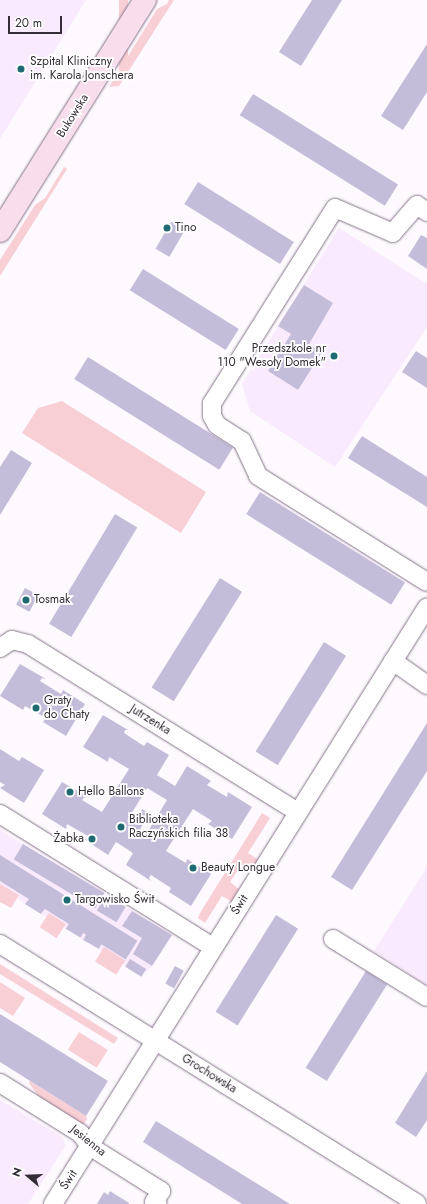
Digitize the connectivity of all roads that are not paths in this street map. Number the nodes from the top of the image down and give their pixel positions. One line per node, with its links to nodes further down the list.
1 (145, 0): 3 (main road, Bukowska)
2 (427, 212): 4 (street)
3 (0, 231)
4 (427, 582)
5 (427, 607): 7 (street, Świt)
6 (0, 648): 9 (street, Jutrzenka)
7 (393, 661): 8 (street); 9 (street, Świt)
8 (427, 685)
9 (298, 812): 13 (street, Świt)
10 (0, 814): 13 (street)
11 (333, 939): 14 (street)
12 (0, 944): 15 (street, Grochowska)
13 (213, 947): 15 (street, Świt)
14 (427, 997)
15 (155, 1040): 17 (street, Świt); 20 (street, Grochowska)
16 (0, 1082): 17 (street, Jesienna)
17 (91, 1147): 18 (street, Świt); 19 (street, Jesienna)
18 (53, 1204)
19 (158, 1204)
20 (417, 1204)

